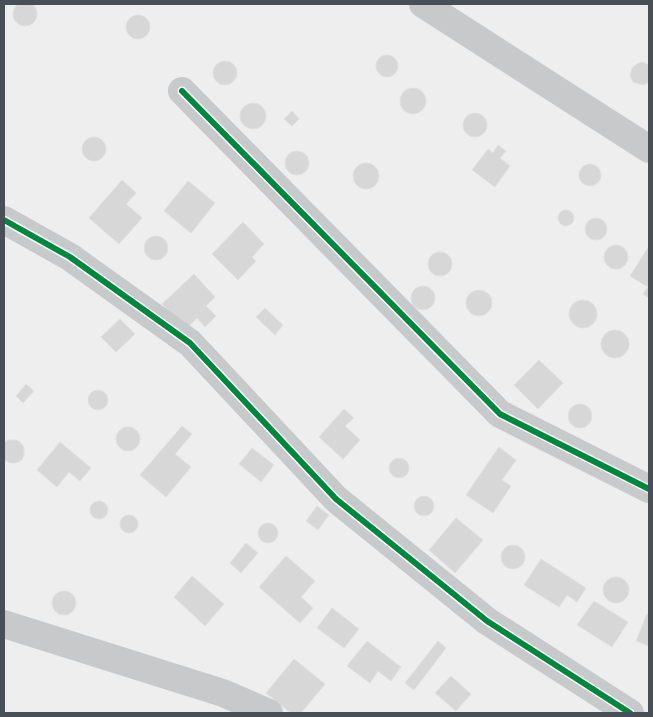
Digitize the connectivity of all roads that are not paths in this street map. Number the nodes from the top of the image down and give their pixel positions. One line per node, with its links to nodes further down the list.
1 (423, 4): 3 (street)
2 (182, 91): 5 (street)
3 (649, 149)
4 (4, 220): 8 (street)
5 (649, 489)
6 (7, 619): 7 (street)
7 (269, 713)
8 (630, 713)

